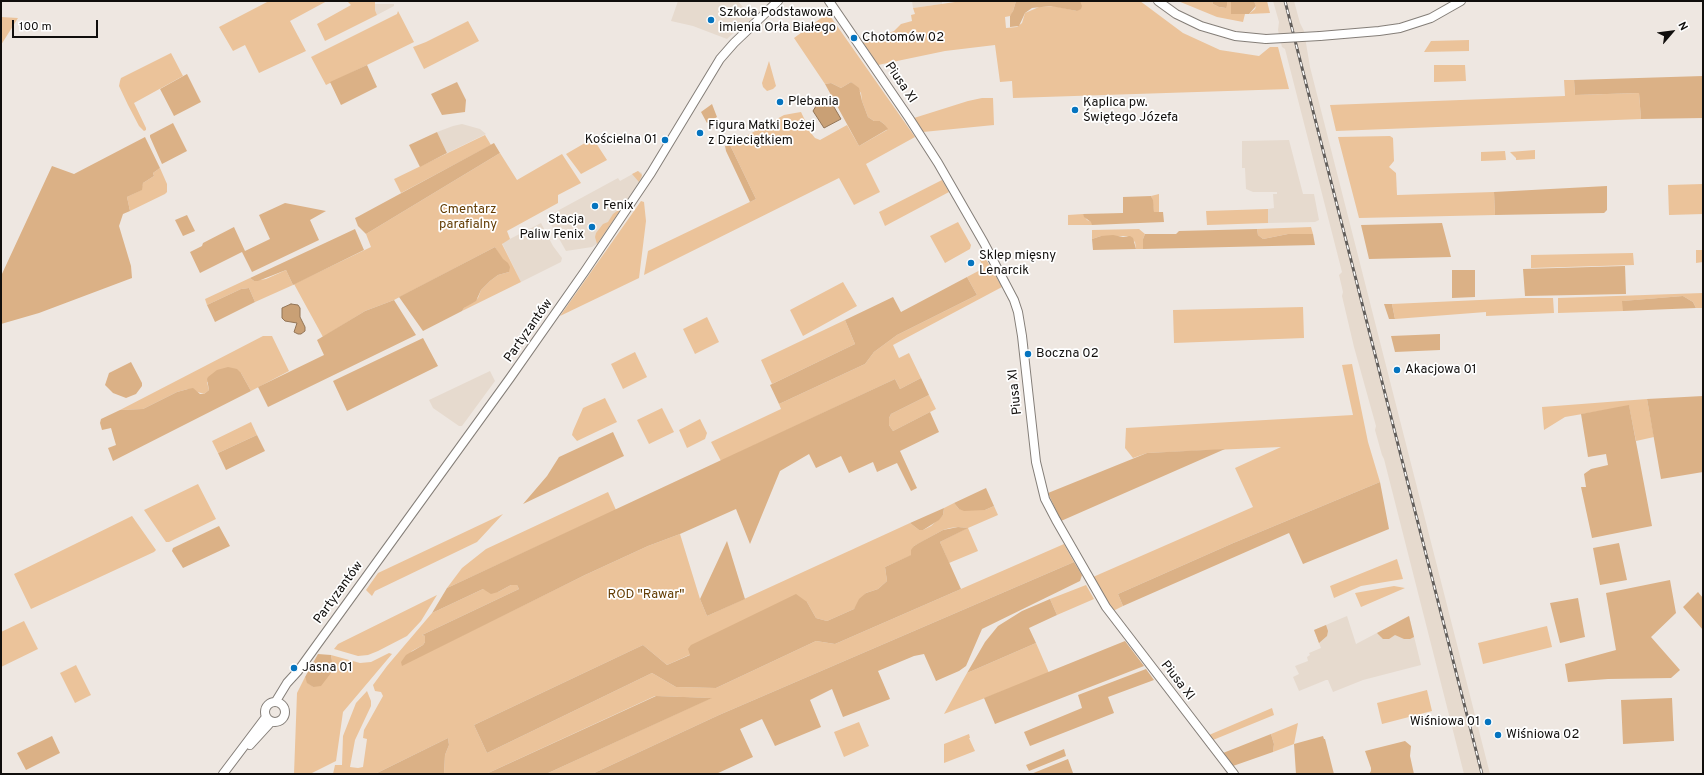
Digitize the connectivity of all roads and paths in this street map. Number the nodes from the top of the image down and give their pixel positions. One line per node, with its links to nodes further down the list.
1 (778, 1): 5 (street, Partyzantów)
2 (829, 1): 8 (street, Piusa XI)
3 (1158, 1): 4 (street, bridge)
4 (1461, 1)
5 (279, 703): 6 (street); 6 (street)
6 (268, 719): 7 (street)
7 (223, 774)
8 (1234, 774)

